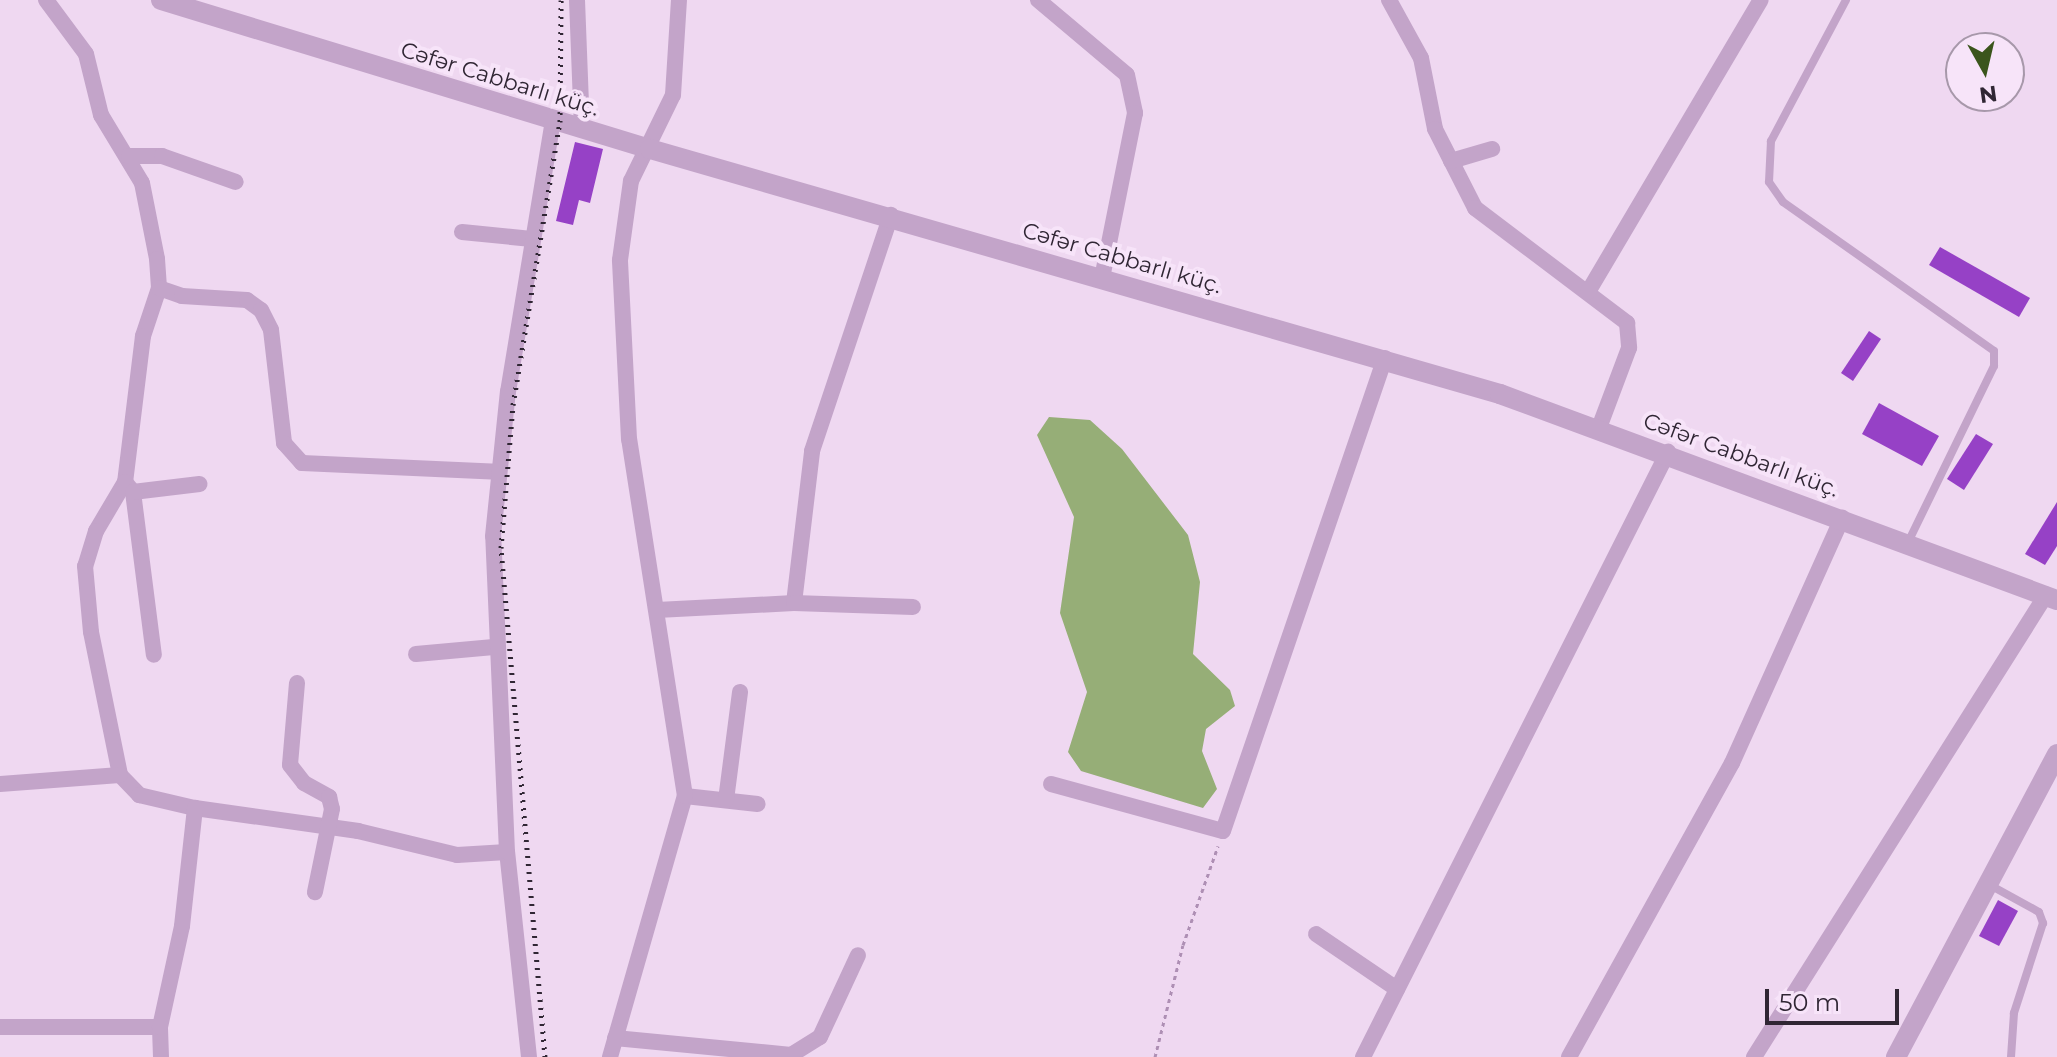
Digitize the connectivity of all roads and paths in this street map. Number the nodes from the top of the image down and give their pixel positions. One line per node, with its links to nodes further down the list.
1 (46, 0): 13 (street)
2 (161, 0): 9 (street, Cəfər Cabbarlı küç.)
3 (577, 0): 10 (street)
4 (679, 0): 11 (street)
5 (1038, 0): 19 (street)
6 (1389, 0): 14 (street)
7 (1761, 0): 21 (street)
8 (1846, 0): 29 (lane)
9 (553, 121): 10 (street, Cəfər Cabbarlı küç.); 18 (street)
10 (582, 129): 11 (street, Cəfər Cabbarlı küç.)
11 (650, 149): 16 (street, Cəfər Cabbarlı küç.); 33 (street)
12 (1492, 149): 14 (street)
13 (129, 156): 15 (street); 20 (street)
14 (1451, 161): 21 (street)
15 (236, 182)
16 (891, 215): 19 (street, Cəfər Cabbarlı küç.); 31 (street)
17 (462, 232): 18 (street)
18 (532, 239): 25 (street)
19 (1102, 278): 22 (street, Cəfər Cabbarlı küç.)
20 (159, 288): 25 (street); 27 (street)
21 (1588, 292): 23 (street)
22 (1385, 358): 23 (street, Cəfər Cabbarlı küç.); 48 (street)
23 (1599, 428): 24 (street, Cəfər Cabbarlı küç.)
24 (1668, 452): 28 (street, Cəfər Cabbarlı küç.); 54 (street)
25 (497, 472): 34 (street)
26 (200, 484): 27 (street)
27 (129, 487): 36 (street); 40 (street)
28 (1842, 518): 29 (street, Cəfər Cabbarlı küç.); 63 (street)
29 (1907, 543): 30 (street, Cəfər Cabbarlı küç.)
30 (2052, 598): 64 (street)
31 (794, 603): 32 (street); 33 (street)
32 (913, 607)
33 (657, 610): 43 (street)
34 (494, 647): 35 (street); 49 (street)
35 (416, 654)
36 (154, 655)
37 (297, 683): 47 (street)
38 (740, 692): 44 (street)
39 (2057, 754): 50 (street)
40 (120, 775): 41 (street); 46 (street)
41 (0, 784)
42 (1051, 784): 48 (street)
43 (685, 796): 44 (street); 57 (street)
44 (726, 800): 45 (street)
45 (758, 804)
46 (195, 808): 47 (street); 56 (street)
47 (326, 827): 49 (street); 51 (street)
48 (1223, 831): 61 (path)
49 (507, 852): 59 (street)
50 (1988, 884): 65 (street); 66 (lane)
51 (315, 892)
52 (1316, 934): 54 (street)
53 (858, 955): 57 (street)
54 (1397, 989): 62 (street)
55 (0, 1027): 56 (street)
56 (160, 1027): 58 (street)
57 (615, 1038): 60 (street)
58 (161, 1057)
59 (529, 1057)
60 (610, 1057)
61 (1155, 1057)
62 (1363, 1057)
63 (1569, 1057)
64 (1754, 1057)
65 (1896, 1057)
66 (2011, 1057)

